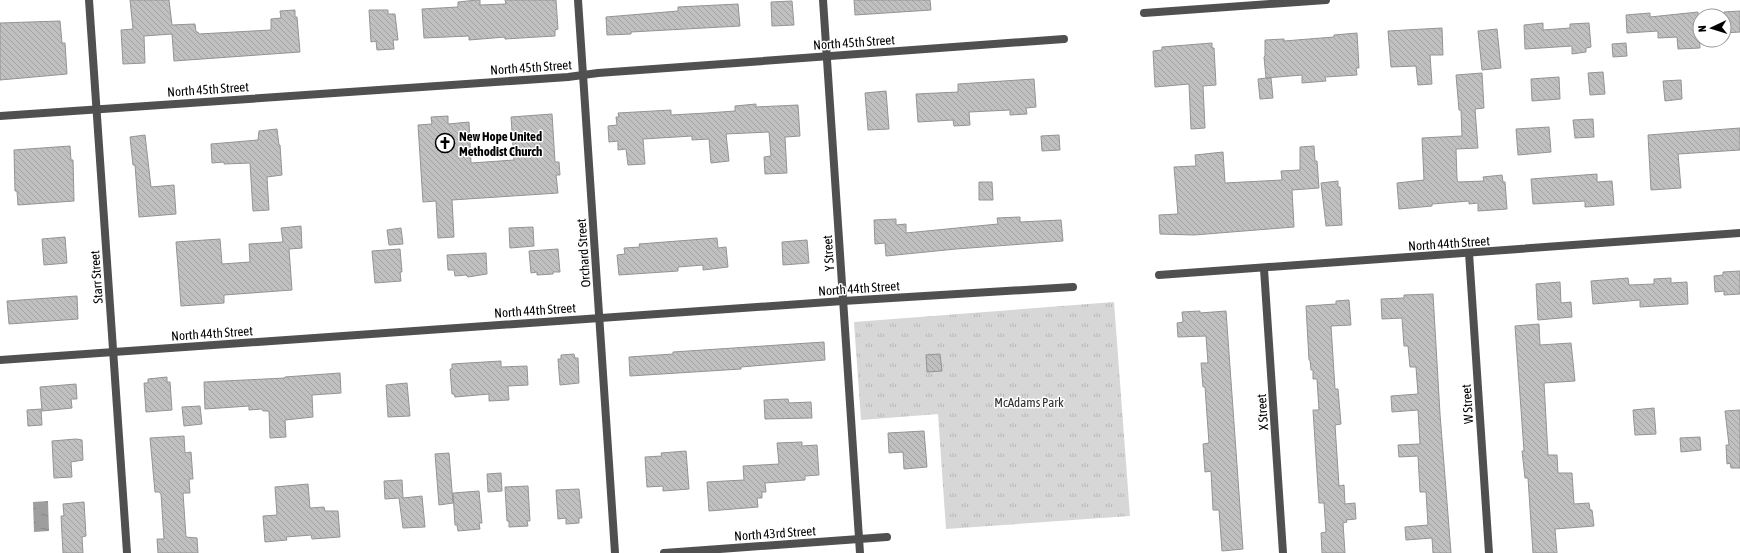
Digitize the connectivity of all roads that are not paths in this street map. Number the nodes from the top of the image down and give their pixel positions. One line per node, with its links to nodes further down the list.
1 (89, 0): 9 (street, Starr Street)
2 (578, 0): 8 (street, Orchard Street)
3 (823, 0): 7 (street, Y Street)
4 (1326, 0): 5 (street)
5 (1144, 13)
6 (1064, 39): 7 (street, North 45th Street)
7 (826, 56): 8 (street, North 45th Street); 16 (street, Y Street)
8 (584, 75): 9 (street, North 45th Street); 17 (street, Orchard Street)
9 (96, 109): 10 (street, North 45th Street); 18 (street, Starr Street)
10 (0, 116)
11 (1740, 233): 12 (street, North 44th Street)
12 (1469, 253): 13 (street, North 44th Street); 27 (street, W Street)
13 (1264, 269): 14 (street, North 44th Street); 26 (street, X Street)
14 (1159, 275)
15 (1072, 287): 16 (street, North 44th Street)
16 (843, 301): 17 (street, North 44th Street); 21 (street, Y Street)
17 (600, 318): 18 (street, North 44th Street); 23 (street, Orchard Street)
18 (113, 352): 19 (street, North 44th Street); 22 (street, Starr Street)
19 (0, 360)
20 (887, 537): 21 (street, North 43rd Street)
21 (859, 539): 24 (street, North 43rd Street); 25 (street, Y Street)
22 (127, 553)
23 (615, 553)
24 (664, 553)
25 (860, 553)
26 (1283, 553)
27 (1489, 553)

